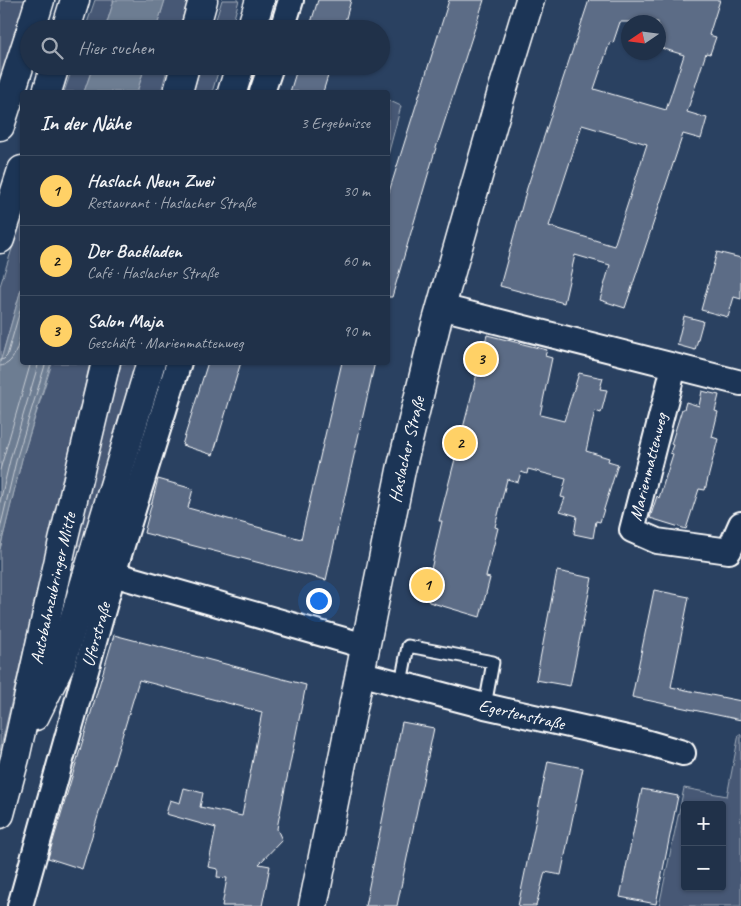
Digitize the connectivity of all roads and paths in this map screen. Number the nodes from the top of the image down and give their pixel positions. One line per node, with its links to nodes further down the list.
1 (40, 0): 7 (main road)
2 (75, 0): 8 (main road)
3 (203, 0): 9 (main road)
4 (260, 0): 10 (main road)
5 (291, 0): 11 (street)
6 (530, 0): 24 (main road, Haslacher Straße)
7 (34, 20)
8 (69, 20)
9 (198, 20)
10 (254, 20)
11 (285, 20)
12 (20, 64): 21 (main road)
13 (52, 75): 17 (main road)
14 (183, 75): 18 (main road)
15 (237, 75): 19 (main road)
16 (267, 75): 20 (street)
17 (48, 90)
18 (179, 90)
19 (233, 90)
20 (263, 90)
21 (0, 126)
22 (20, 176): 23 (main road)
23 (0, 239)
24 (441, 307): 28 (street); 32 (main road, Haslacher Straße)
25 (105, 365): 37 (main road, Autobahnzubringer Mitte)
26 (151, 365): 37 (main road)
27 (178, 365): 31 (street, Uferstraße)
28 (674, 367): 29 (street); 30 (street, Marienmattenweg)
29 (741, 383)
30 (741, 524)
31 (113, 574): 32 (street); 39 (street, Uferstraße)
32 (365, 646): 33 (main road, Haslacher Straße)
33 (360, 673): 34 (street, Egertenstraße); 40 (main road, Haslacher Straße)
34 (401, 683): 35 (street, Egertenstraße); 35 (lane)
35 (485, 706): 36 (street, Egertenstraße)
36 (683, 753)
37 (15, 758): 38 (main road, Autobahnzubringer Mitte)
38 (0, 814)
39 (20, 906)
40 (313, 906)

